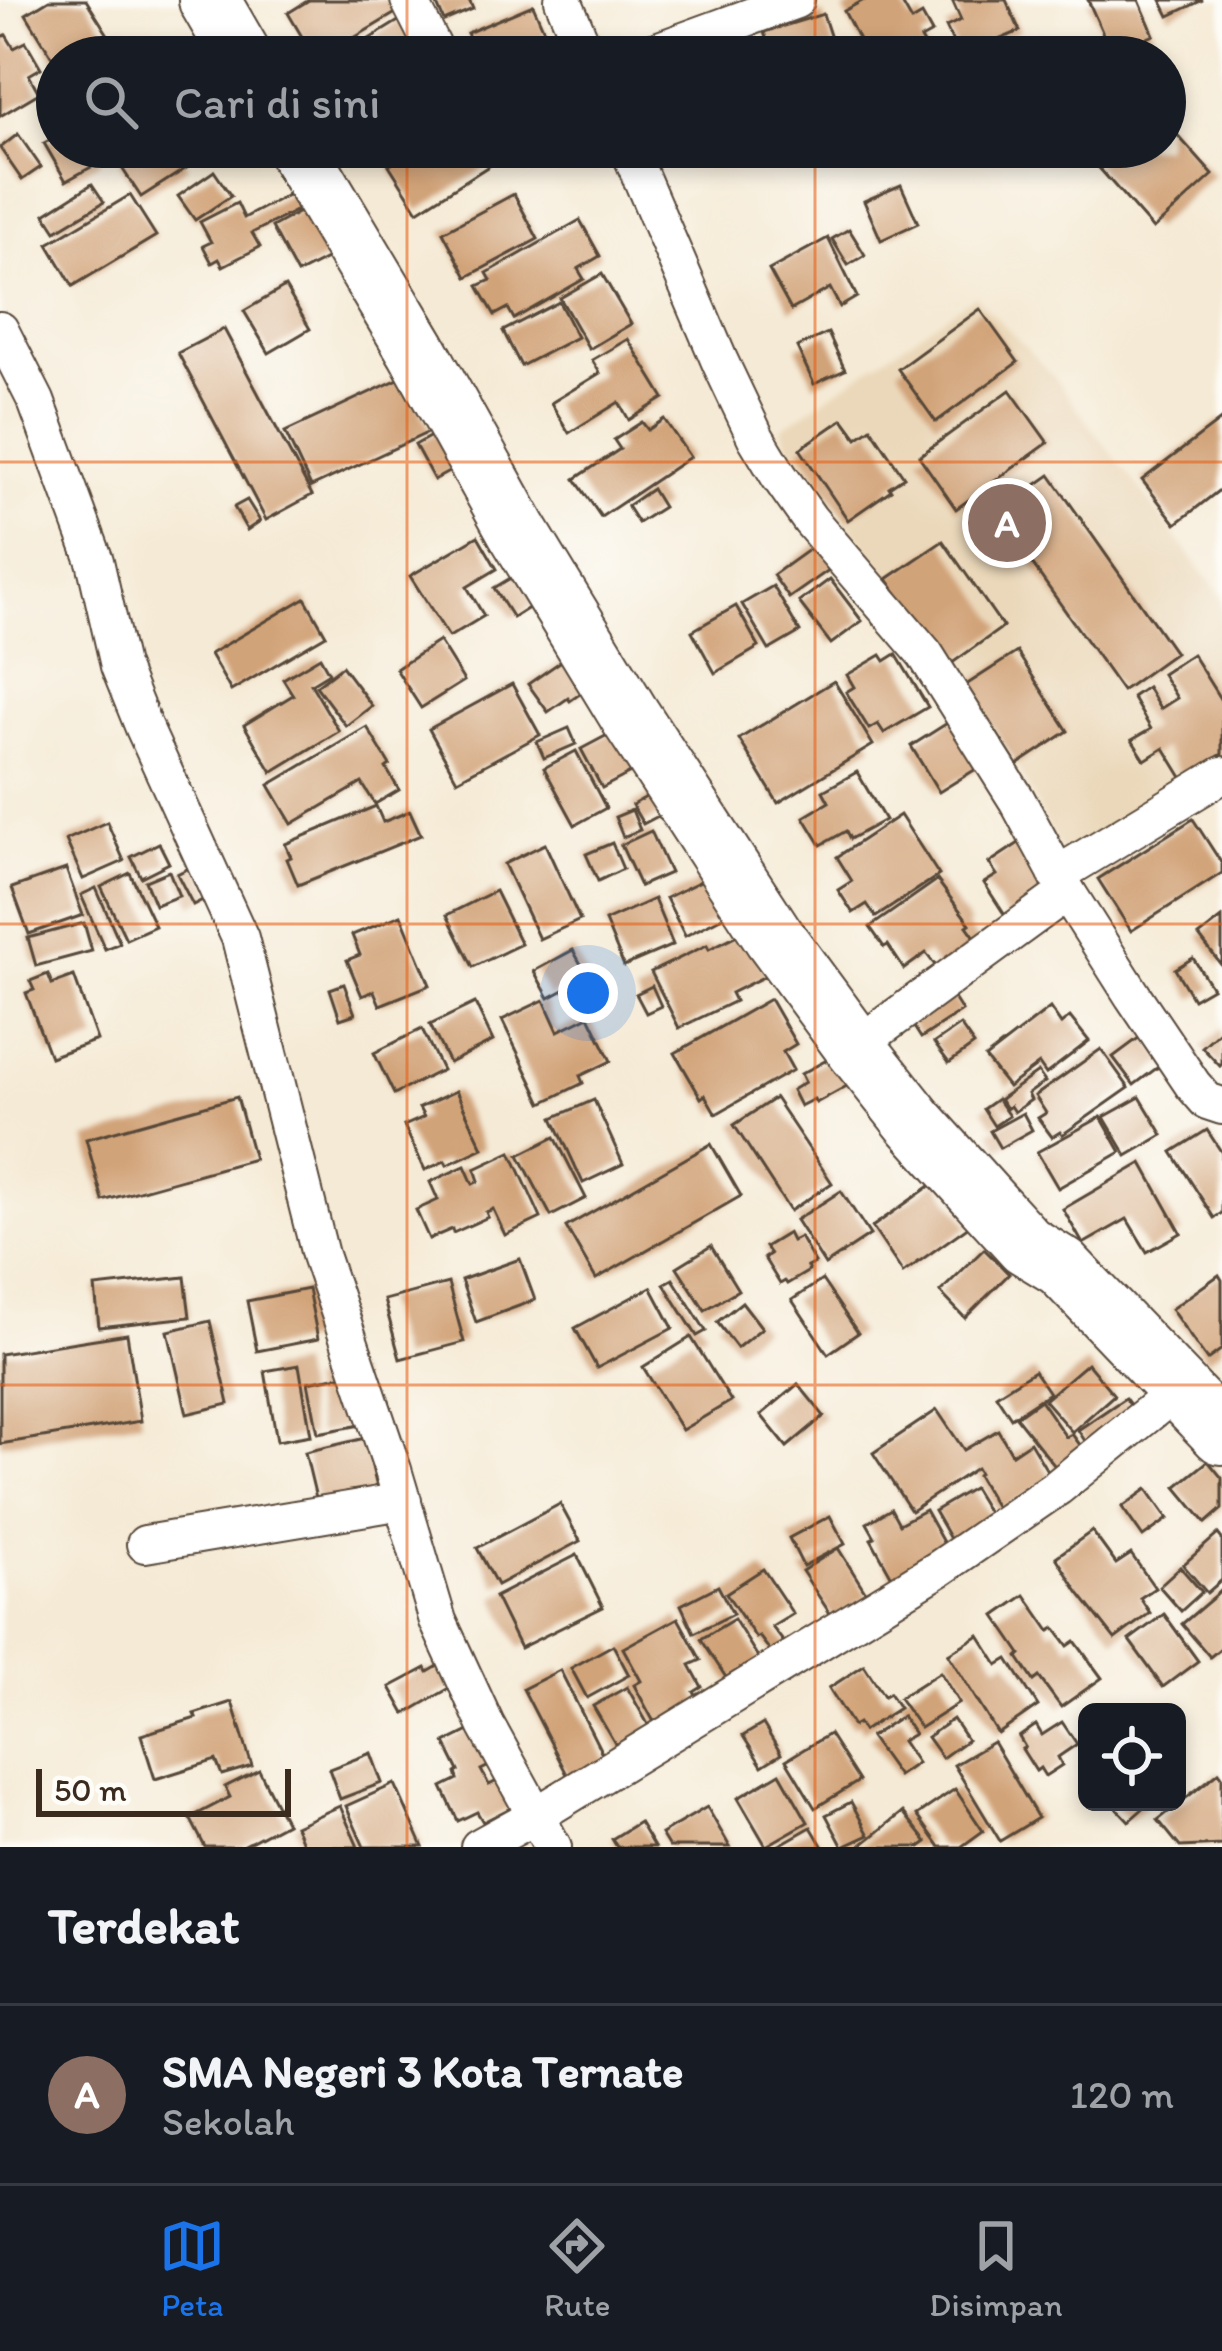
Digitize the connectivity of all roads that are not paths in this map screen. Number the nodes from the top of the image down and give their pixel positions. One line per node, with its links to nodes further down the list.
1 (209, 0): 5 (highway)
2 (409, 0): 6 (street)
3 (563, 0): 7 (street)
4 (796, 0): 8 (street)
5 (230, 36)
6 (427, 36)
7 (571, 36)
8 (697, 36)
9 (309, 168): 14 (highway)
10 (637, 168): 13 (street)
11 (0, 330): 18 (street)
12 (1222, 776): 13 (street)
13 (1062, 883): 14 (street); 15 (street)
14 (855, 1048): 16 (highway)
15 (1222, 1106)
16 (1178, 1389): 17 (highway); 20 (street)
17 (1222, 1433)
18 (403, 1502): 19 (street); 20 (street)
19 (145, 1544)
20 (544, 1831): 21 (street)
21 (479, 1847)

